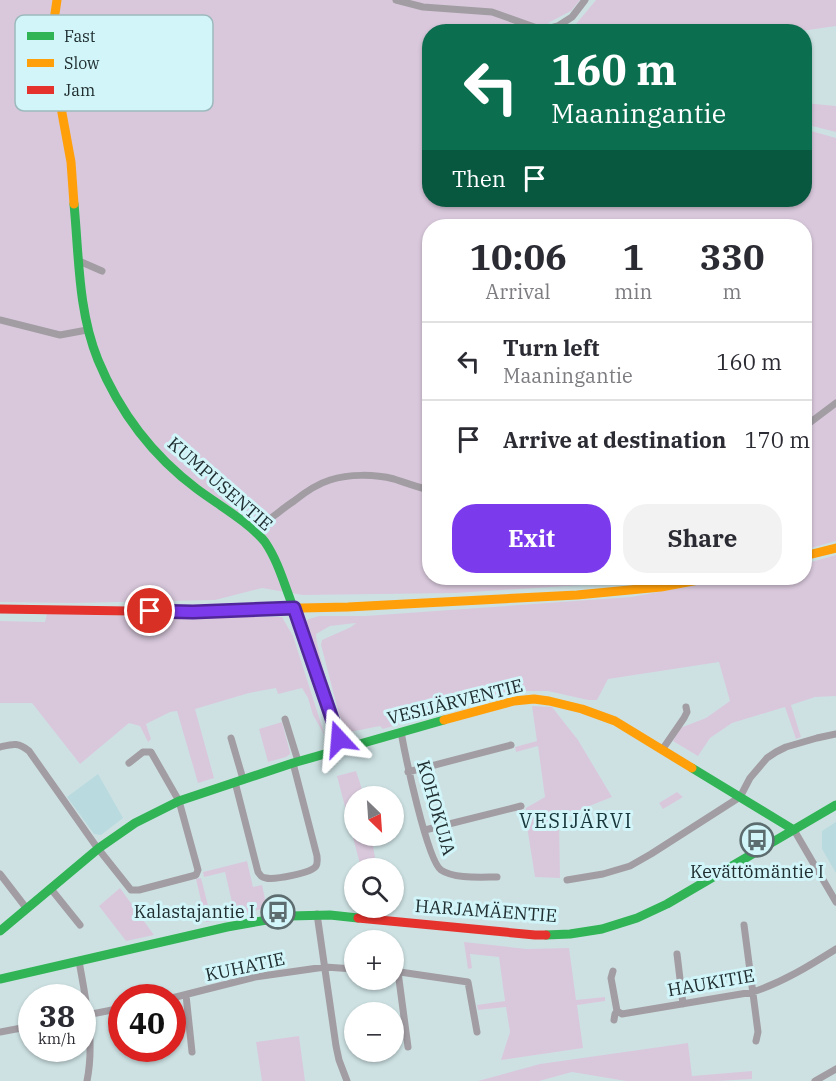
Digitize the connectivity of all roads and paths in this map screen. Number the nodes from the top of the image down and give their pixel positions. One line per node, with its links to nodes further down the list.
1 (57, 0): 4 (street, KUMPUSENTIE)
2 (396, 0): 5 (street)
3 (585, 0): 6 (street)
4 (55, 15)
5 (526, 24)
6 (561, 24)
7 (62, 111): 8 (street, KUMPUSENTIE)
8 (79, 261): 9 (street); 11 (street, KUMPUSENTIE)
9 (102, 271)
10 (0, 321): 11 (street)
11 (87, 330): 15 (street, KUMPUSENTIE)
12 (836, 403): 13 (street)
13 (812, 421)
14 (422, 488): 15 (street)
15 (252, 530): 19 (street, KUMPUSENTIE)
16 (836, 548): 17 (street)
17 (812, 554)
18 (672, 585): 19 (street)
19 (294, 608): 20 (street); 28 (street, KUMPUSENTIE)
20 (0, 609)
21 (686, 707): 29 (street)
22 (285, 719): 30 (street)
23 (401, 732): 28 (street, VESIJÄRVENTIE); 29 (street, VESIJÄRVENTIE); 32 (street, KOHOKUJA)
24 (836, 734): 34 (street)
25 (231, 738): 33 (street)
26 (511, 745): 32 (street)
27 (0, 747): 40 (street)
28 (342, 748): 30 (street, VESIJÄRVENTIE)
29 (662, 750): 34 (street, VESIJÄRVENTIE)
30 (296, 762): 33 (street, VESIJÄRVENTIE); 33 (street)
31 (129, 763): 35 (street)
32 (408, 772): 38 (street, KOHOKUJA)
33 (239, 780): 35 (street, VESIJÄRVENTIE)
34 (740, 797): 39 (street, VESIJÄRVENTIE); 43 (street)
35 (179, 801): 40 (street, VESIJÄRVENTIE); 40 (street)
36 (836, 805): 39 (street, HARJAMÄENTIE)
37 (521, 806): 38 (street)
38 (425, 830): 42 (street, KOHOKUJA)
39 (794, 830): 45 (street); 47 (street, HARJAMÄENTIE)
40 (99, 848): 44 (street, VESIJÄRVENTIE)
41 (0, 874): 46 (street)
42 (497, 877)
43 (567, 880)
44 (51, 889): 46 (street, VESIJÄRVENTIE); 48 (street)
45 (836, 902)
46 (27, 909): 50 (street, VESIJÄRVENTIE)
47 (317, 914): 53 (street, HARJAMÄENTIE); 54 (street)
48 (80, 925)
49 (744, 925): 61 (street)
50 (0, 931)
51 (836, 949): 61 (street, HAUKITIE)
52 (677, 954): 63 (street)
53 (79, 961): 58 (street, HARJAMÄENTIE); 59 (street)
54 (324, 967): 55 (street, KUHATIE); 62 (street, KUHATIE); 75 (street)
55 (344, 968)
56 (613, 971): 64 (street)
57 (404, 973): 68 (street)
58 (0, 979)
59 (82, 984)
60 (398, 990): 70 (street)
61 (753, 992): 63 (street, HAUKITIE); 69 (street)
62 (186, 995): 71 (street)
63 (683, 1004): 64 (street, HAUKITIE)
64 (617, 1011): 65 (street)
65 (614, 1020)
66 (18, 1029): 67 (street)
67 (0, 1032)
68 (477, 1032)
69 (756, 1041)
70 (408, 1047)
71 (192, 1052)
72 (89, 1062): 74 (street)
73 (836, 1070): 76 (street)
74 (87, 1081)
75 (347, 1081)
76 (815, 1081)

